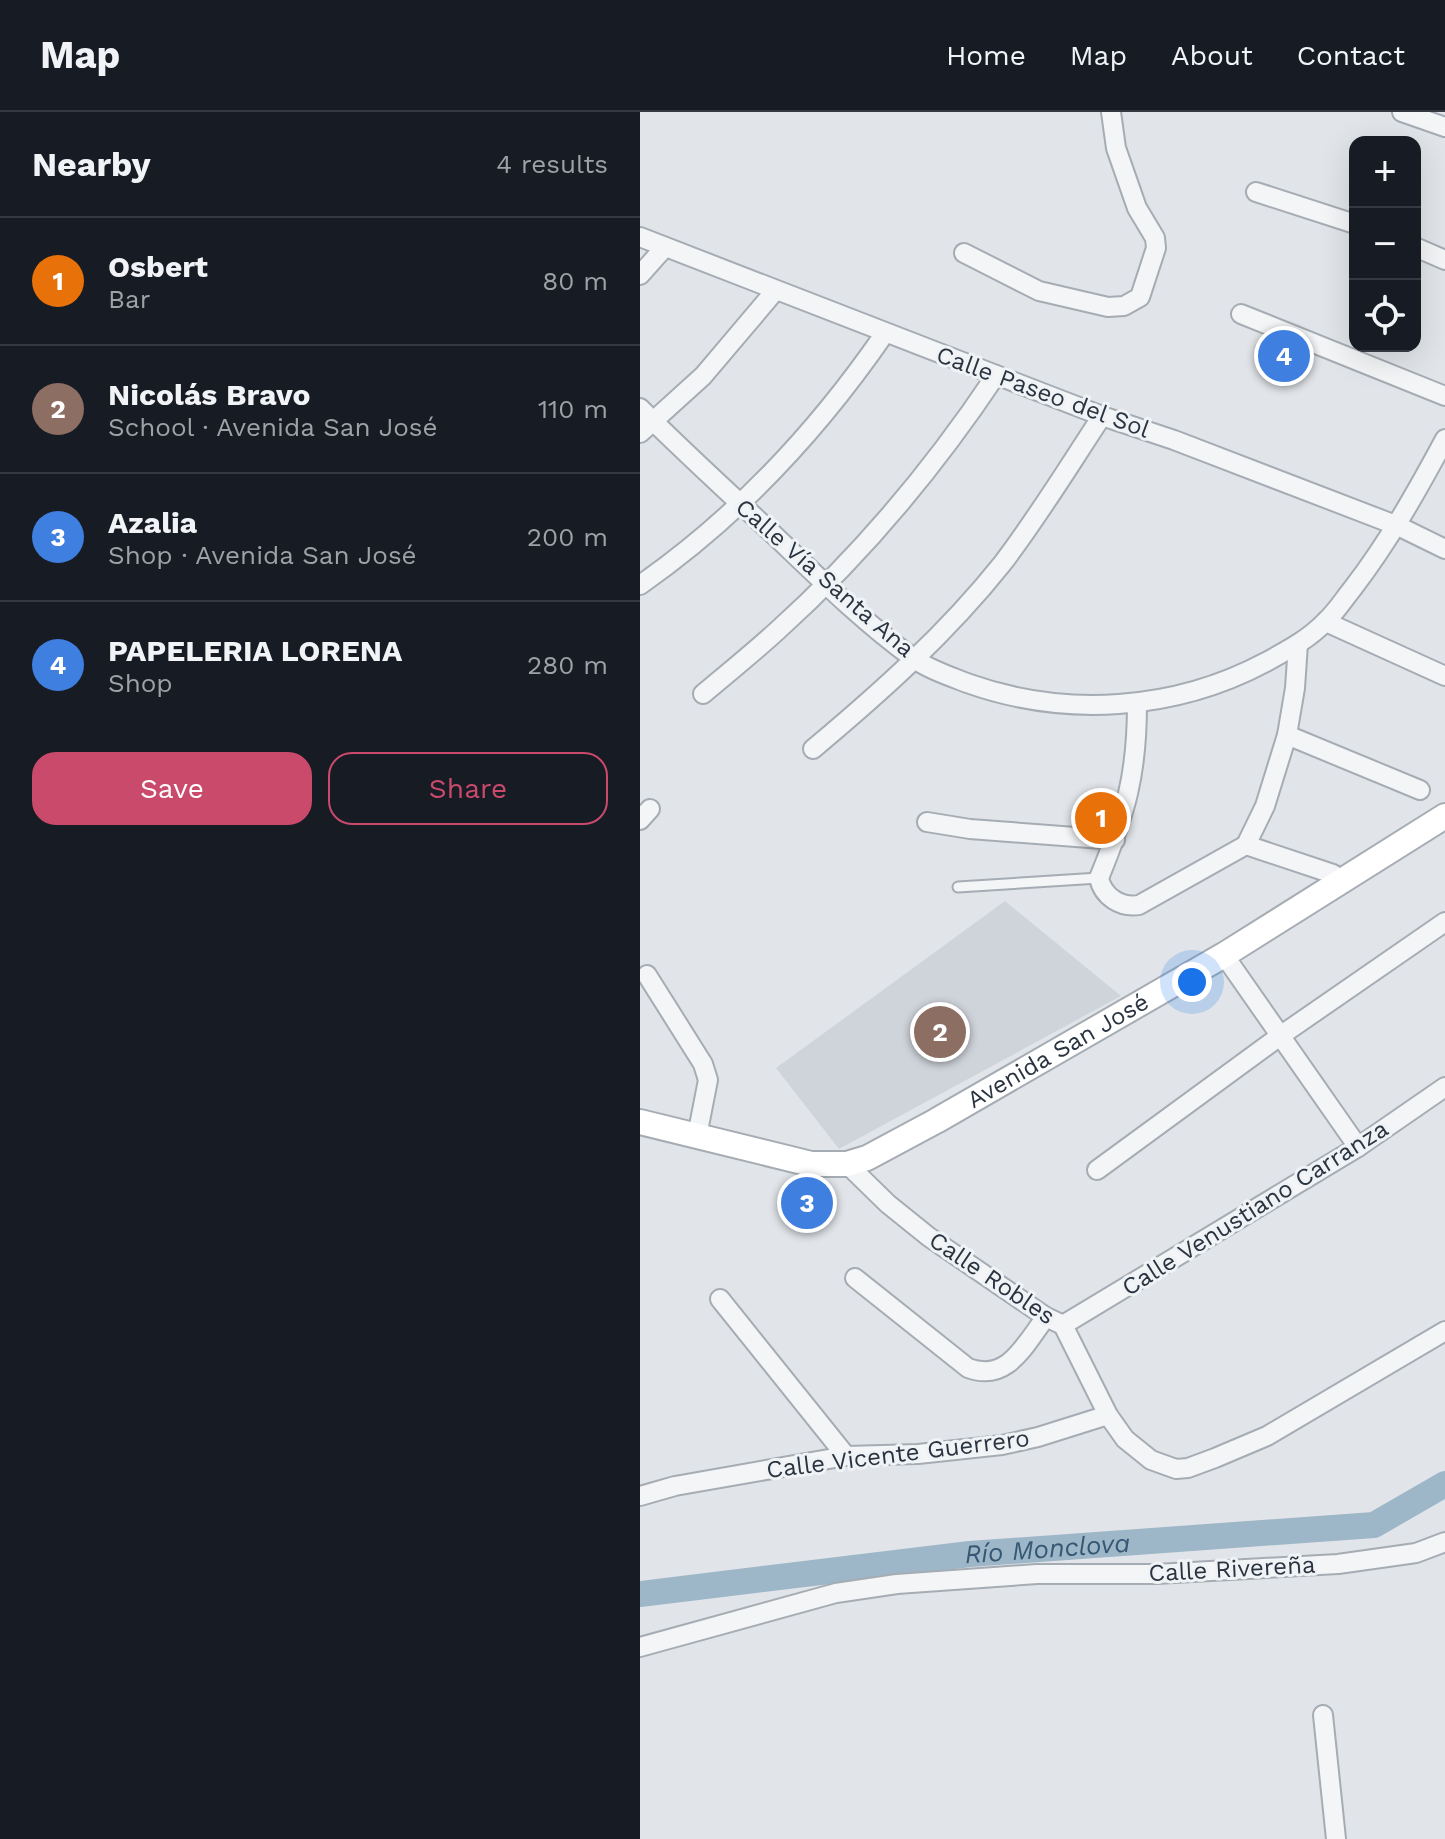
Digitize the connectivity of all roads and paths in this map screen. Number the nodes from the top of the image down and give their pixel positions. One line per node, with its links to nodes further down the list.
1 (1111, 112): 9 (street)
2 (1402, 112): 3 (street)
3 (1445, 127)
4 (1256, 192): 5 (street)
5 (1349, 222)
6 (640, 237): 7 (street, Calle Paseo del Sol)
7 (665, 247): 11 (street); 12 (street, Calle Paseo del Sol)
8 (1421, 250): 10 (street)
9 (964, 253)
10 (1445, 260)
11 (640, 275)
12 (775, 291): 14 (street, Calle Paseo del Sol); 19 (street)
13 (1241, 314): 16 (street)
14 (885, 333): 15 (street, Calle Paseo del Sol); 21 (street)
15 (996, 375): 18 (street, Calle Paseo del Sol); 24 (street)
16 (1445, 396)
17 (640, 408): 19 (street, Calle Vía Santa Ana)
18 (1102, 416): 22 (street, Calle Paseo del Sol); 28 (street)
19 (647, 428): 21 (street, Calle Vía Santa Ana)
20 (1445, 439): 22 (street, Calle Vía Santa Ana)
21 (740, 504): 24 (street, Calle Vía Santa Ana); 25 (street)
22 (1398, 526): 23 (street, Calle Paseo del Sol); 26 (street, Calle Vía Santa Ana)
23 (1445, 549)
24 (825, 584): 28 (street, Calle Vía Santa Ana); 30 (street)
25 (640, 585)
26 (1326, 622): 27 (street, Calle Vía Santa Ana); 29 (street)
27 (1298, 644): 31 (street, Calle Vía Santa Ana); 32 (street)
28 (914, 659): 31 (street, Calle Vía Santa Ana); 33 (street)
29 (1445, 676)
30 (703, 694)
31 (1137, 704): 37 (street)
32 (1287, 735): 34 (street); 38 (street)
33 (813, 749)
34 (1420, 790)
35 (927, 822): 37 (street)
36 (1442, 826): 43 (street, Avenida San José)
37 (1115, 840): 40 (street)
38 (1246, 845): 39 (street); 40 (street)
39 (1333, 874)
40 (1099, 878): 41 (lane)
41 (958, 887)
42 (1445, 922): 45 (street)
43 (1224, 955): 45 (street); 50 (street, Avenida San José)
44 (647, 975): 48 (street)
45 (1280, 1036): 49 (street); 51 (street)
46 (1445, 1087): 49 (street, Calle Venustiano Carranza)
47 (640, 1122): 48 (street, Avenida San José)
48 (697, 1136): 50 (street, Avenida San José)
49 (1358, 1147): 54 (street, Calle Venustiano Carranza)
50 (847, 1164): 54 (street, Calle Robles)
51 (1097, 1170)
52 (855, 1278): 54 (street)
53 (720, 1299): 57 (street)
54 (1055, 1321): 56 (street, Calle Robles)
55 (1445, 1331): 56 (street, Calle Robles)
56 (1108, 1415): 57 (street, Calle Vicente Guerrero)
57 (846, 1456): 58 (street, Calle Vicente Guerrero)
58 (640, 1496)
59 (1445, 1542): 60 (street, Calle Rivereña)
60 (640, 1647)
61 (1323, 1715): 62 (street)
62 (1336, 1839)

